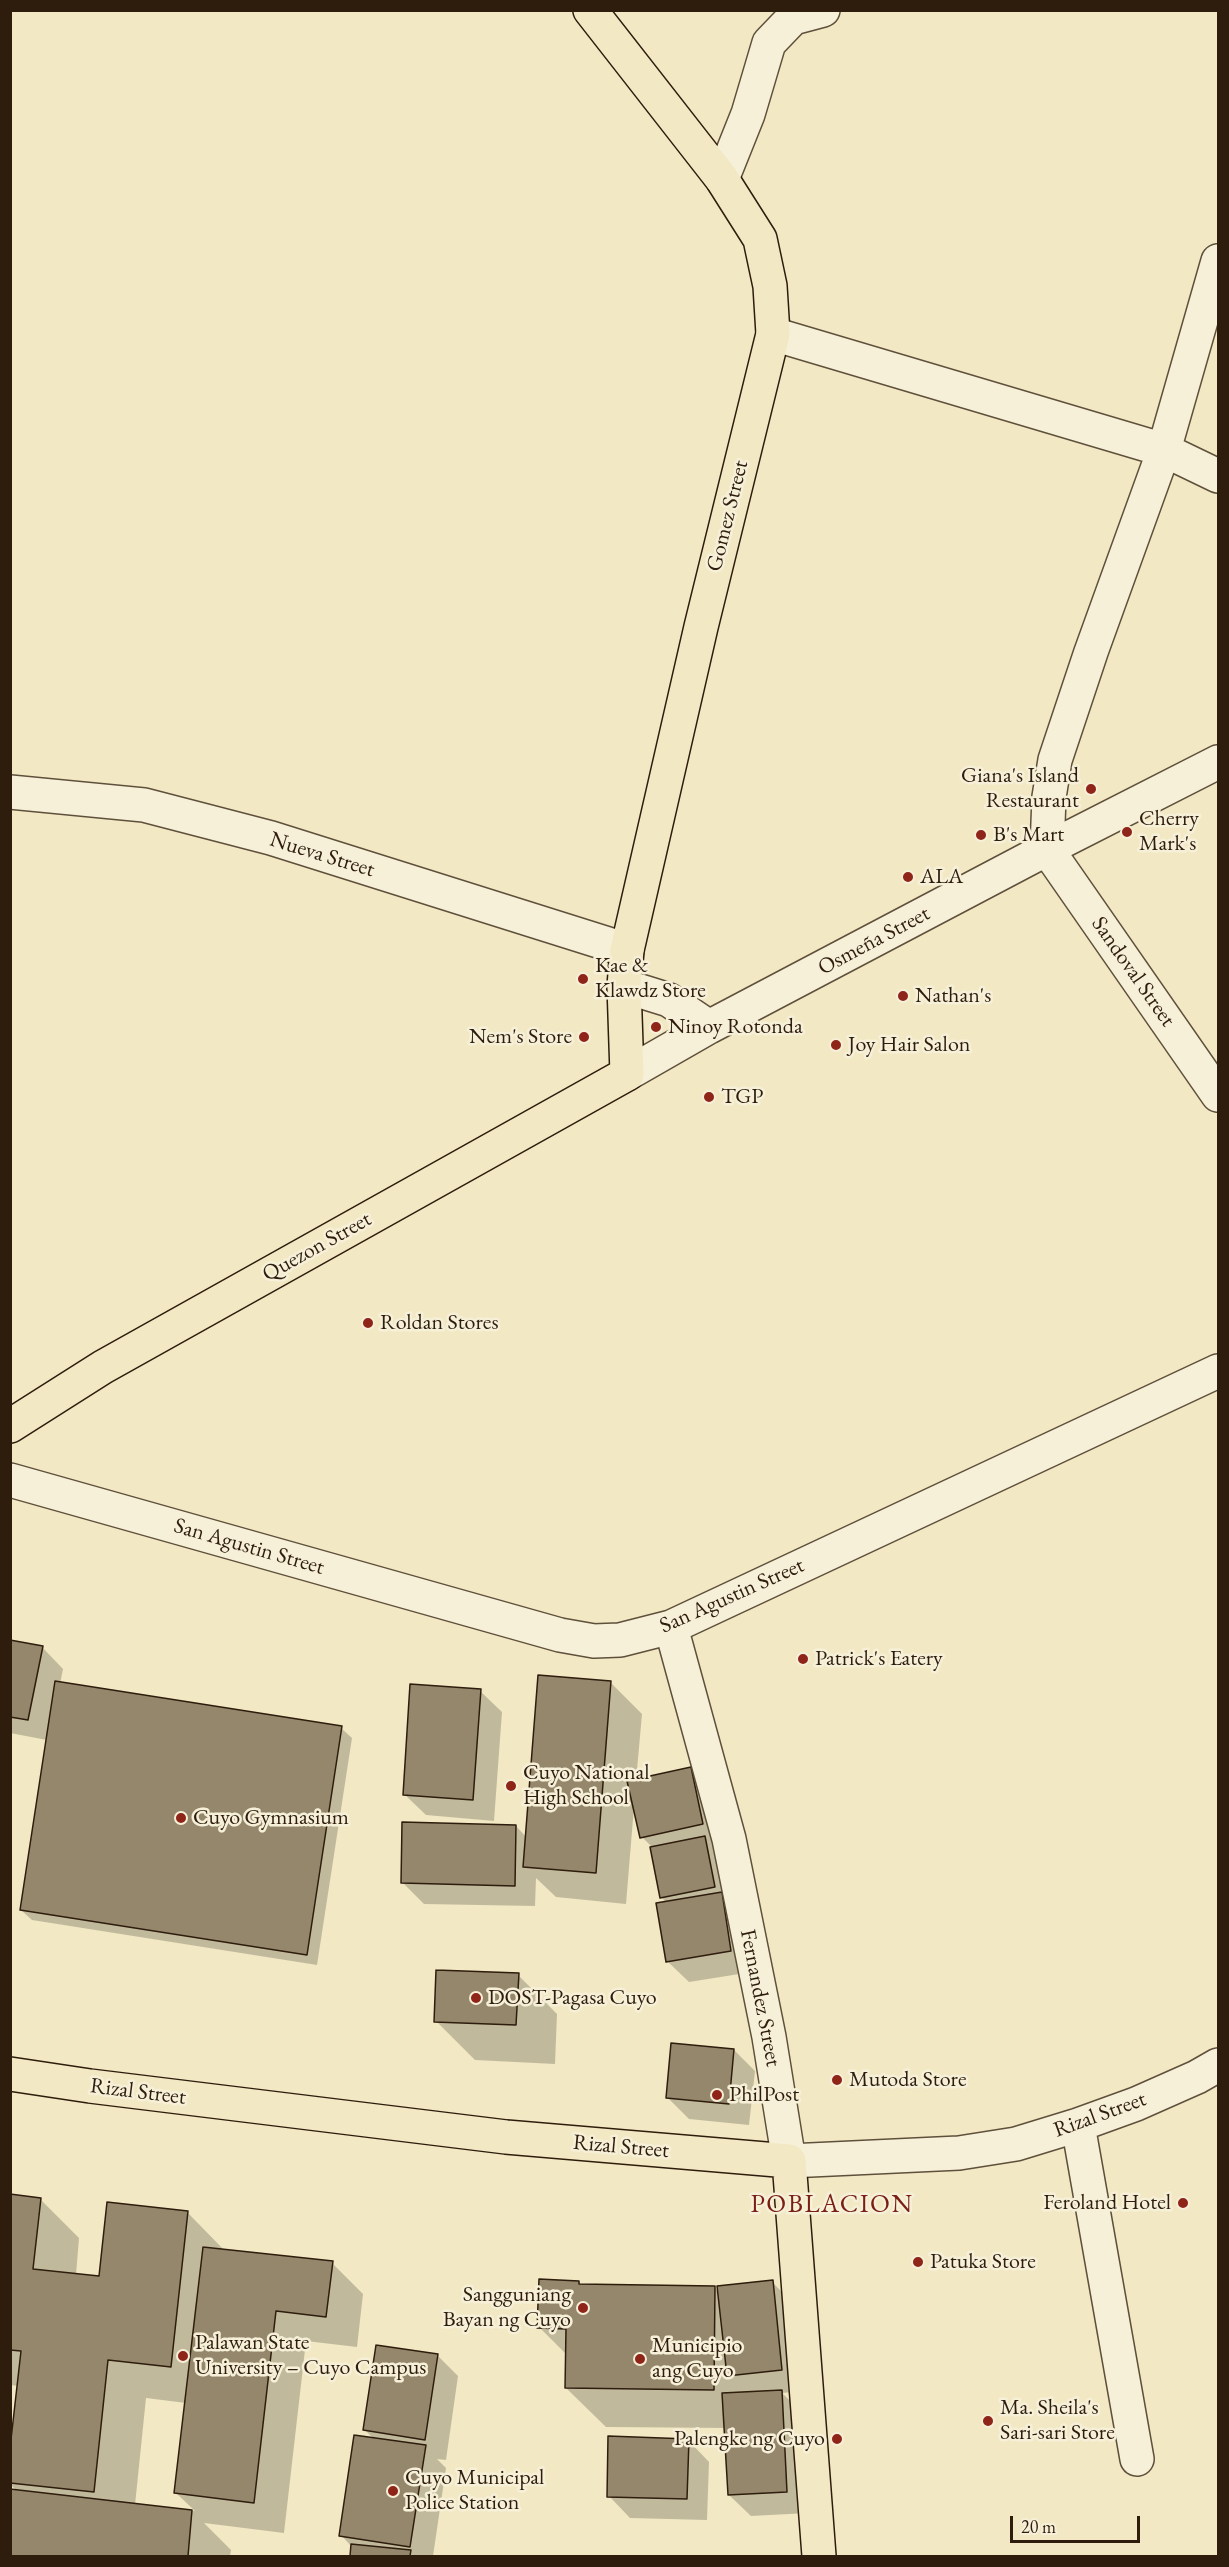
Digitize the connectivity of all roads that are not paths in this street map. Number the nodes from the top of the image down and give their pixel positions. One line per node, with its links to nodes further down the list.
1 (590, 10): 3 (main road, Gomez Street)
2 (823, 10): 3 (street)
3 (722, 179): 5 (main road, Gomez Street)
4 (1218, 261): 6 (street)
5 (773, 334): 6 (street); 11 (main road, Gomez Street)
6 (1164, 450): 7 (street); 10 (street)
7 (1218, 476)
8 (1218, 762): 10 (street, Osmeña Street)
9 (10, 792): 11 (street, Nueva Street)
10 (1047, 849): 13 (street, Osmeña Street); 15 (street, Sandoval Street)
11 (627, 950): 12 (main road, Gomez Street)
12 (624, 986): 13 (street); 14 (main road, Gomez Street)
13 (709, 1027): 14 (street, Osmeña Street)
14 (627, 1074): 17 (main road, Quezon Street)
15 (1218, 1095)
16 (1218, 1371): 19 (street, San Agustin Street)
17 (10, 1426)
18 (10, 1480): 19 (street, San Agustin Street)
19 (671, 1626): 23 (street, Fernandez Street)
20 (1218, 2065): 22 (street, Rizal Street)
21 (10, 2074): 23 (main road, Rizal Street)
22 (1078, 2125): 23 (street, Rizal Street); 24 (street)
23 (789, 2161): 25 (main road, Fernandez Street)
24 (1137, 2459)
25 (819, 2556)

